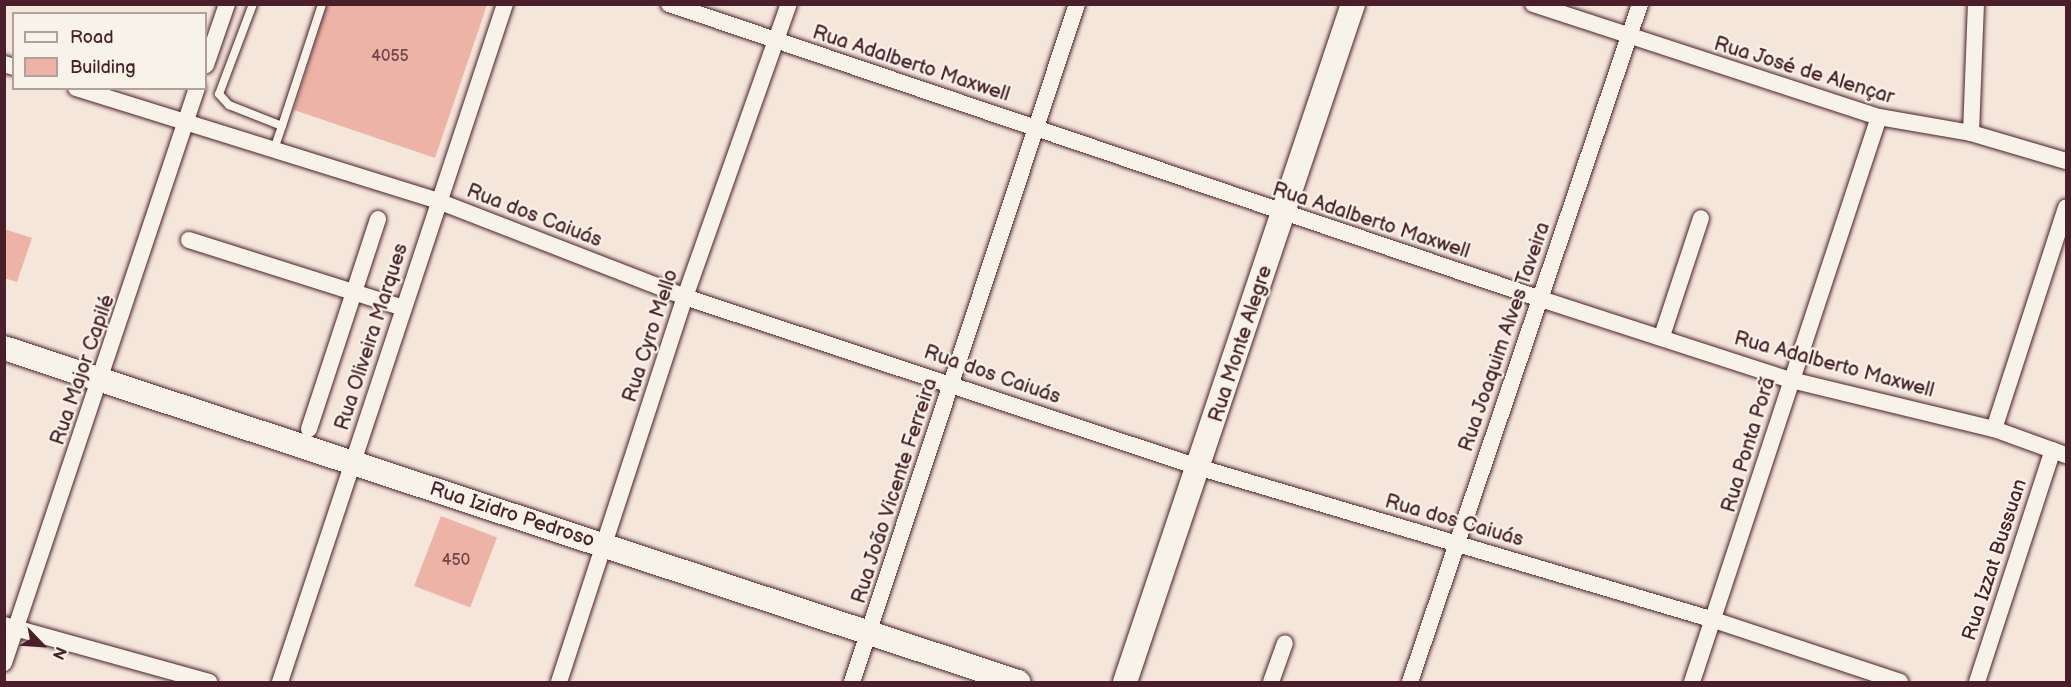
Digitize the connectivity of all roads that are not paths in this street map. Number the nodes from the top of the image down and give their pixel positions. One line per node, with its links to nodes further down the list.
1 (227, 4): 14 (street)
2 (253, 4): 19 (lane)
3 (322, 4): 19 (lane)
4 (504, 4): 24 (street, Rua Oliveira Marques)
5 (669, 4): 13 (street, Rua Adalberto Maxwell)
6 (789, 4): 13 (street, Rua Cyro Mello)
7 (1077, 4): 20 (street, Rua João Vicente Ferreira)
8 (1353, 4): 26 (street, Rua Monte Alegre)
9 (1533, 4): 12 (street, Rua José de Alençar)
10 (1640, 4): 12 (street, Rua Joaquim Alves Taveira)
11 (1976, 4): 21 (street)
12 (1629, 39): 17 (street, Rua José de Alençar); 32 (street, Rua Joaquim Alves Taveira)
13 (776, 43): 20 (street, Rua Adalberto Maxwell); 31 (street, Rua Cyro Mello)
14 (207, 62)
15 (82, 90): 18 (street, Rua dos Caiuás)
16 (196, 90): 18 (street, Rua Major Capilé)
17 (1879, 117): 21 (street, Rua José de Alençar); 36 (street, Rua Ponta Porã)
18 (185, 125): 22 (street, Rua dos Caiuás); 37 (street, Rua Major Capilé)
19 (282, 126): 22 (lane)
20 (1040, 128): 26 (street, Rua Adalberto Maxwell); 38 (street, Rua João Vicente Ferreira)
21 (1971, 133): 23 (street, Rua José de Alençar)
22 (273, 152): 24 (street, Rua dos Caiuás)
23 (2067, 161)
24 (438, 201): 31 (street, Rua dos Caiuás); 33 (street, Rua Oliveira Marques)
25 (2067, 207): 40 (street)
26 (1284, 214): 32 (street, Rua Adalberto Maxwell); 43 (street, Rua Monte Alegre)
27 (1701, 218): 34 (street)
28 (378, 219): 30 (street)
29 (189, 240): 30 (street)
30 (354, 293): 33 (street); 39 (street)
31 (685, 297): 38 (street, Rua dos Caiuás); 44 (street, Rua Cyro Mello)
32 (1541, 299): 34 (street, Rua Adalberto Maxwell); 45 (street, Rua Joaquim Alves Taveira)
33 (403, 308): 42 (street, Rua Oliveira Marques)
34 (1662, 336): 36 (street, Rua Adalberto Maxwell)
35 (4, 348): 37 (street, Rua Izidro Pedroso)
36 (1791, 380): 40 (street, Rua Adalberto Maxwell); 46 (street, Rua Ponta Porã)
37 (102, 382): 42 (street, Rua Izidro Pedroso); 47 (street, Rua Major Capilé)
38 (953, 383): 43 (street, Rua dos Caiuás); 48 (street, Rua João Vicente Ferreira)
39 (309, 429)
40 (1994, 429): 41 (street, Rua Adalberto Maxwell)
41 (2060, 453): 61 (street, Rua Izzat Bussuan)
42 (353, 464): 44 (street, Rua Izidro Pedroso); 52 (street, Rua Oliveira Marques)
43 (1201, 468): 45 (street, Rua dos Caiuás); 56 (street, Rua Monte Alegre)
44 (604, 544): 48 (street, Rua Izidro Pedroso); 53 (street, Rua Cyro Mello)
45 (1456, 544): 46 (street, Rua dos Caiuás); 58 (street, Rua Joaquim Alves Taveira)
46 (1714, 620): 59 (street, Rua Ponta Porã); 60 (street, Rua dos Caiuás)
47 (10, 627): 50 (street, Rua Major Capilé); 51 (street)
48 (870, 634): 54 (street, Rua João Vicente Ferreira); 55 (street, Rua Izidro Pedroso)
49 (1285, 643): 57 (street)
50 (4, 663)
51 (209, 682)
52 (280, 682)
53 (559, 682)
54 (852, 682)
55 (1018, 682)
56 (1125, 682)
57 (1271, 682)
58 (1410, 682)
59 (1692, 682)
60 (1900, 682)
61 (1977, 682)

